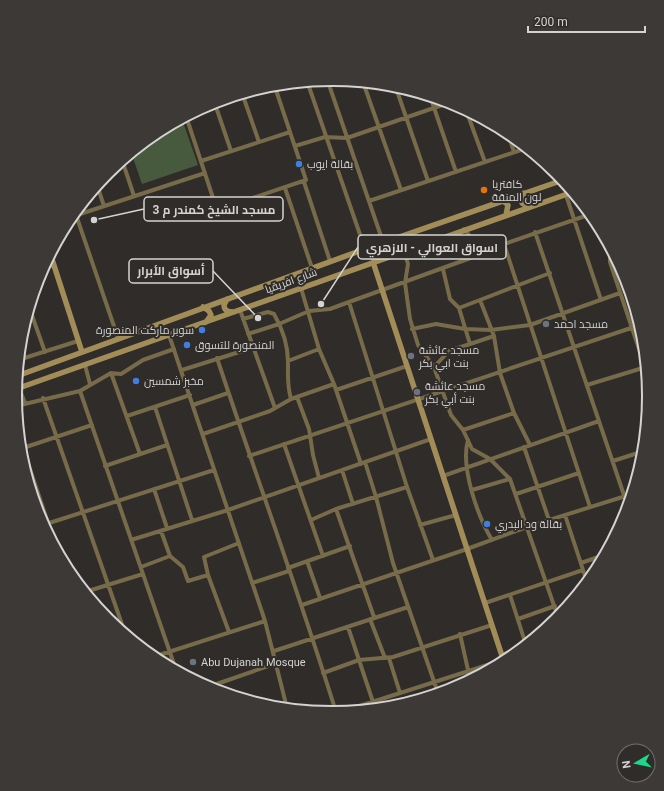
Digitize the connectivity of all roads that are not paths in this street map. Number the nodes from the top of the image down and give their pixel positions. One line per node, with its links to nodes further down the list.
1 (309, 86): 16 (street)
2 (329, 86): 17 (street)
3 (365, 87): 14 (street)
4 (276, 90): 15 (street)
5 (397, 92): 12 (street)
6 (244, 98): 18 (street)
7 (432, 102): 10 (street)
8 (441, 105): 10 (street)
9 (216, 108): 22 (street)
10 (434, 108): 12 (street); 27 (street)
11 (468, 117): 25 (street)
12 (406, 118): 14 (street); 29 (street)
13 (188, 121): 24 (street)
14 (379, 127): 17 (street); 33 (street)
15 (290, 132): 18 (street); 20 (street)
16 (325, 137): 17 (street); 20 (street); 53 (street)
17 (347, 138): 39 (street)
18 (259, 142): 22 (street)
19 (511, 143): 23 (street)
20 (295, 146): 30 (street)
21 (521, 150): 23 (street)
22 (231, 151): 24 (street)
23 (514, 152): 25 (street)
24 (201, 161): 28 (street)
25 (485, 162): 27 (street)
26 (124, 166): 37 (street)
27 (456, 172): 29 (street)
28 (205, 173): 37 (street); 42 (street)
29 (428, 181): 33 (street)
30 (304, 182): 32 (street); 58 (street)
31 (557, 182): 35 (street, شارع افريقيا)
32 (285, 188): 42 (street); 62 (street)
33 (401, 190): 39 (street)
34 (99, 192): 40 (street)
35 (524, 193): 38 (street, شارع افريقيا); 41 (street)
36 (566, 195): 41 (street, شارع افريقيا); 48 (street)
37 (134, 196): 40 (street)
38 (502, 200): 45 (street); 51 (street, شارع افريقيا)
39 (369, 201): 51 (street)
40 (104, 206): 43 (street)
41 (530, 207): 45 (street, شارع افريقيا)
42 (217, 210): 44 (street)
43 (82, 212)
44 (202, 215)
45 (506, 215): 49 (street, شارع افريقيا)
46 (585, 216): 48 (street)
47 (77, 219): 93 (street)
48 (574, 220): 50 (street); 72 (street)
49 (464, 230): 54 (street, شارع افريقيا); 55 (street)
50 (535, 232): 52 (street); 64 (street)
51 (383, 242): 53 (street, شارع افريقيا)
52 (504, 244): 55 (street); 66 (street)
53 (365, 249): 58 (street, شارع افريقيا)
54 (404, 251): 59 (street, شارع افريقيا); 65 (street)
55 (484, 251): 63 (street)
56 (610, 258): 69 (street)
57 (53, 261): 60 (street)
58 (330, 261): 62 (street, شارع افريقيا)
59 (373, 262): 67 (street, شارع افريقيا); 68 (street)
60 (54, 265): 61 (street); 94 (street)
61 (51, 266)
62 (312, 268): 70 (street, شارع افريقيا)
63 (443, 269): 65 (street); 75 (street)
64 (550, 273): 66 (street); 79 (street)
65 (405, 283): 68 (street); 87 (street)
66 (516, 285): 71 (street); 84 (street)
67 (301, 288): 76 (street, شارع افريقيا); 77 (street)
68 (382, 290): 73 (street); 108 (street)
69 (620, 293): 72 (street); 86 (street)
70 (227, 298): 74 (street, شارع افريقيا); 78 (street)
71 (480, 300): 75 (street); 89 (street)
72 (601, 300): 79 (street)
73 (349, 302): 77 (street); 115 (street)
74 (203, 307): 82 (street); 93 (street, شارع افريقيا)
75 (459, 308): 88 (street)
76 (240, 310): 78 (street, شارع افريقيا); 81 (street)
77 (309, 311): 83 (street); 100 (street)
78 (234, 312): 82 (street, شارع افريقيا)
79 (564, 314): 84 (street); 97 (street)
80 (33, 317): 101 (street)
81 (243, 319): 83 (street); 90 (street)
82 (206, 322): 91 (street, شارع افريقيا)
83 (279, 324): 90 (street); 106 (street)
84 (530, 325): 89 (street); 105 (street)
85 (634, 327): 86 (street)
86 (631, 328): 96 (street); 97 (street)
87 (412, 329): 88 (street); 109 (street)
88 (465, 329): 89 (street); 95 (street)
89 (492, 330): 92 (street)
90 (248, 334): 98 (street)
91 (169, 335): 99 (street); 107 (street, شارع افريقيا)
92 (494, 336): 95 (street); 113 (street)
93 (118, 338): 102 (street, شارع افريقيا)
94 (78, 341): 101 (street); 102 (street)
95 (470, 344): 109 (street)
96 (637, 345)
97 (574, 347): 105 (street); 118 (street)
98 (252, 348): 104 (street); 133 (street)
99 (174, 349): 111 (street); 112 (street)
100 (319, 349): 106 (street); 117 (street)
101 (45, 352): 103 (street)
102 (82, 352): 114 (street, شارع افريقيا)
103 (25, 358)
104 (217, 358): 111 (street); 123 (street)
105 (541, 359): 113 (street); 142 (street)
106 (288, 361): 128 (street)
107 (85, 365): 116 (street); 119 (street, شارع افريقيا)
108 (407, 366): 115 (street); 129 (street)
109 (434, 367): 122 (street)
110 (640, 369): 118 (street)
111 (182, 370): 124 (street)
112 (111, 373): 116 (street); 136 (street)
113 (500, 373): 122 (street); 135 (street)
114 (23, 374)
115 (374, 377): 120 (street); 134 (street)
116 (90, 384): 121 (street)
117 (334, 384): 120 (street); 125 (street)
118 (587, 385): 137 (street)
119 (22, 387)
120 (336, 390): 139 (street)
121 (80, 391): 127 (street); 140 (street)
122 (443, 392): 129 (street); 141 (street)
123 (228, 393): 131 (street); 138 (street)
124 (190, 395): 131 (street); 132 (street)
125 (296, 397): 128 (street); 144 (street)
126 (22, 398): 130 (street)
127 (43, 398): 130 (street); 145 (street)
128 (291, 399): 133 (street)
129 (418, 400): 134 (street); 146 (street)
130 (25, 403)
131 (193, 405): 143 (street)
132 (155, 407): 136 (street); 149 (street)
133 (275, 408): 138 (street)
134 (384, 410): 139 (street); 153 (street)
135 (514, 413): 141 (street); 150 (street)
136 (127, 416): 154 (street)
137 (599, 421): 142 (street); 158 (street)
138 (238, 422): 143 (street); 156 (street)
139 (347, 422): 144 (street); 159 (street)
140 (92, 425): 145 (street); 160 (street)
141 (464, 430): 147 (street)
142 (566, 433): 150 (street); 164 (street)
143 (203, 434): 162 (street)
144 (310, 435): 148 (street); 166 (street)
145 (57, 437): 151 (street); 183 (street)
146 (431, 439): 153 (street); 165 (street)
147 (468, 440): 157 (street); 161 (street)
148 (284, 444): 156 (street); 169 (street)
149 (167, 445): 154 (street); 168 (street)
150 (530, 445): 152 (street)
151 (27, 447)
152 (524, 447): 157 (street); 171 (street)
153 (396, 451): 159 (street); 170 (street)
154 (140, 454): 160 (street)
155 (636, 454): 158 (street)
156 (249, 456): 176 (street)
157 (490, 459): 161 (street); 167 (street)
158 (614, 461): 175 (street)
159 (363, 463): 163 (street); 177 (street)
160 (106, 466): 178 (street)
161 (466, 468): 165 (street); 173 (street)
162 (214, 470): 168 (street); 182 (street)
163 (342, 470): 166 (street); 179 (street)
164 (579, 473): 171 (street); 180 (street)
165 (443, 476): 184 (street)
166 (319, 478): 169 (street)
167 (510, 478): 173 (street); 174 (street)
168 (179, 480): 172 (street); 186 (street)
169 (298, 485): 176 (street); 187 (street)
170 (407, 487): 177 (street); 190 (street)
171 (538, 487): 174 (street); 188 (street)
172 (154, 489): 178 (street); 192 (street)
173 (472, 490): 195 (street)
174 (516, 494): 191 (street)
175 (624, 496): 180 (street)
176 (263, 497): 182 (street); 206 (street)
177 (376, 497): 179 (street); 208 (street)
178 (117, 501): 183 (street); 194 (street)
179 (353, 504): 181 (street)
180 (590, 507): 185 (street)
181 (336, 509): 187 (street); 197 (street)
182 (228, 510): 186 (street); 196 (street)
183 (82, 512): 189 (street); 215 (street)
184 (456, 515): 190 (street); 198 (street)
185 (565, 515): 188 (street); 204 (street)
186 (192, 520): 192 (street)
187 (311, 520): 200 (street)
188 (548, 520): 191 (street)
189 (50, 523)
190 (420, 526): 202 (street)
191 (527, 527): 195 (street); 214 (street)
192 (168, 528): 193 (street)
193 (161, 531): 194 (street); 199 (street)
194 (131, 540): 205 (street)
195 (492, 540): 198 (street)
196 (239, 543): 210 (street); 212 (street)
197 (350, 546): 200 (street); 213 (street)
198 (467, 549): 202 (street); 219 (street)
199 (170, 556): 205 (street); 210 (street)
200 (323, 556): 203 (street)
201 (596, 559): 204 (street)
202 (433, 560): 208 (street)
203 (307, 561): 206 (street); 218 (street)
204 (581, 563): 207 (street)
205 (141, 567): 209 (street)
206 (289, 569): 212 (street); 220 (street)
207 (583, 570): 211 (street); 214 (street)
208 (397, 573): 213 (street); 222 (street)
209 (143, 574): 215 (street); 235 (street)
210 (208, 575): 230 (street)
211 (585, 575)
212 (252, 583): 227 (street)
213 (362, 583): 218 (street); 224 (street)
214 (546, 583): 217 (street); 221 (street)
215 (107, 585): 216 (street); 226 (street)
216 (91, 590)
217 (510, 595): 219 (street); 225 (street)
218 (320, 598): 220 (street)
219 (485, 603): 228 (street)
220 (302, 604): 232 (street)
221 (555, 606): 223 (street); 225 (street)
222 (408, 607): 224 (street); 234 (street)
223 (556, 610)
224 (372, 618): 229 (street); 239 (street)
225 (518, 619): 233 (street)
226 (120, 620)
227 (265, 621): 230 (street); 236 (street)
228 (492, 625): 231 (street); 238 (street)
229 (348, 627): 232 (street); 240 (street)
230 (228, 632): 235 (street)
231 (460, 634): 234 (street); 244 (street)
232 (312, 638): 236 (street); 245 (street)
233 (524, 638)
234 (423, 648): 239 (street); 246 (street)
235 (169, 651): 237 (street); 241 (street)
236 (274, 651): 242 (street)
237 (161, 654)
238 (502, 655)
239 (387, 658): 240 (street); 249 (street)
240 (359, 660): 245 (street); 251 (street)
241 (173, 661)
242 (277, 663): 247 (street); 250 (street)
243 (482, 667): 244 (street)
244 (468, 672): 246 (street)
245 (323, 673): 253 (street)
246 (434, 682): 248 (street); 249 (street)
247 (219, 683)
248 (436, 688)
249 (400, 693): 251 (street)
250 (286, 702)
251 (372, 702): 252 (street)
252 (367, 703)
253 (334, 706)

